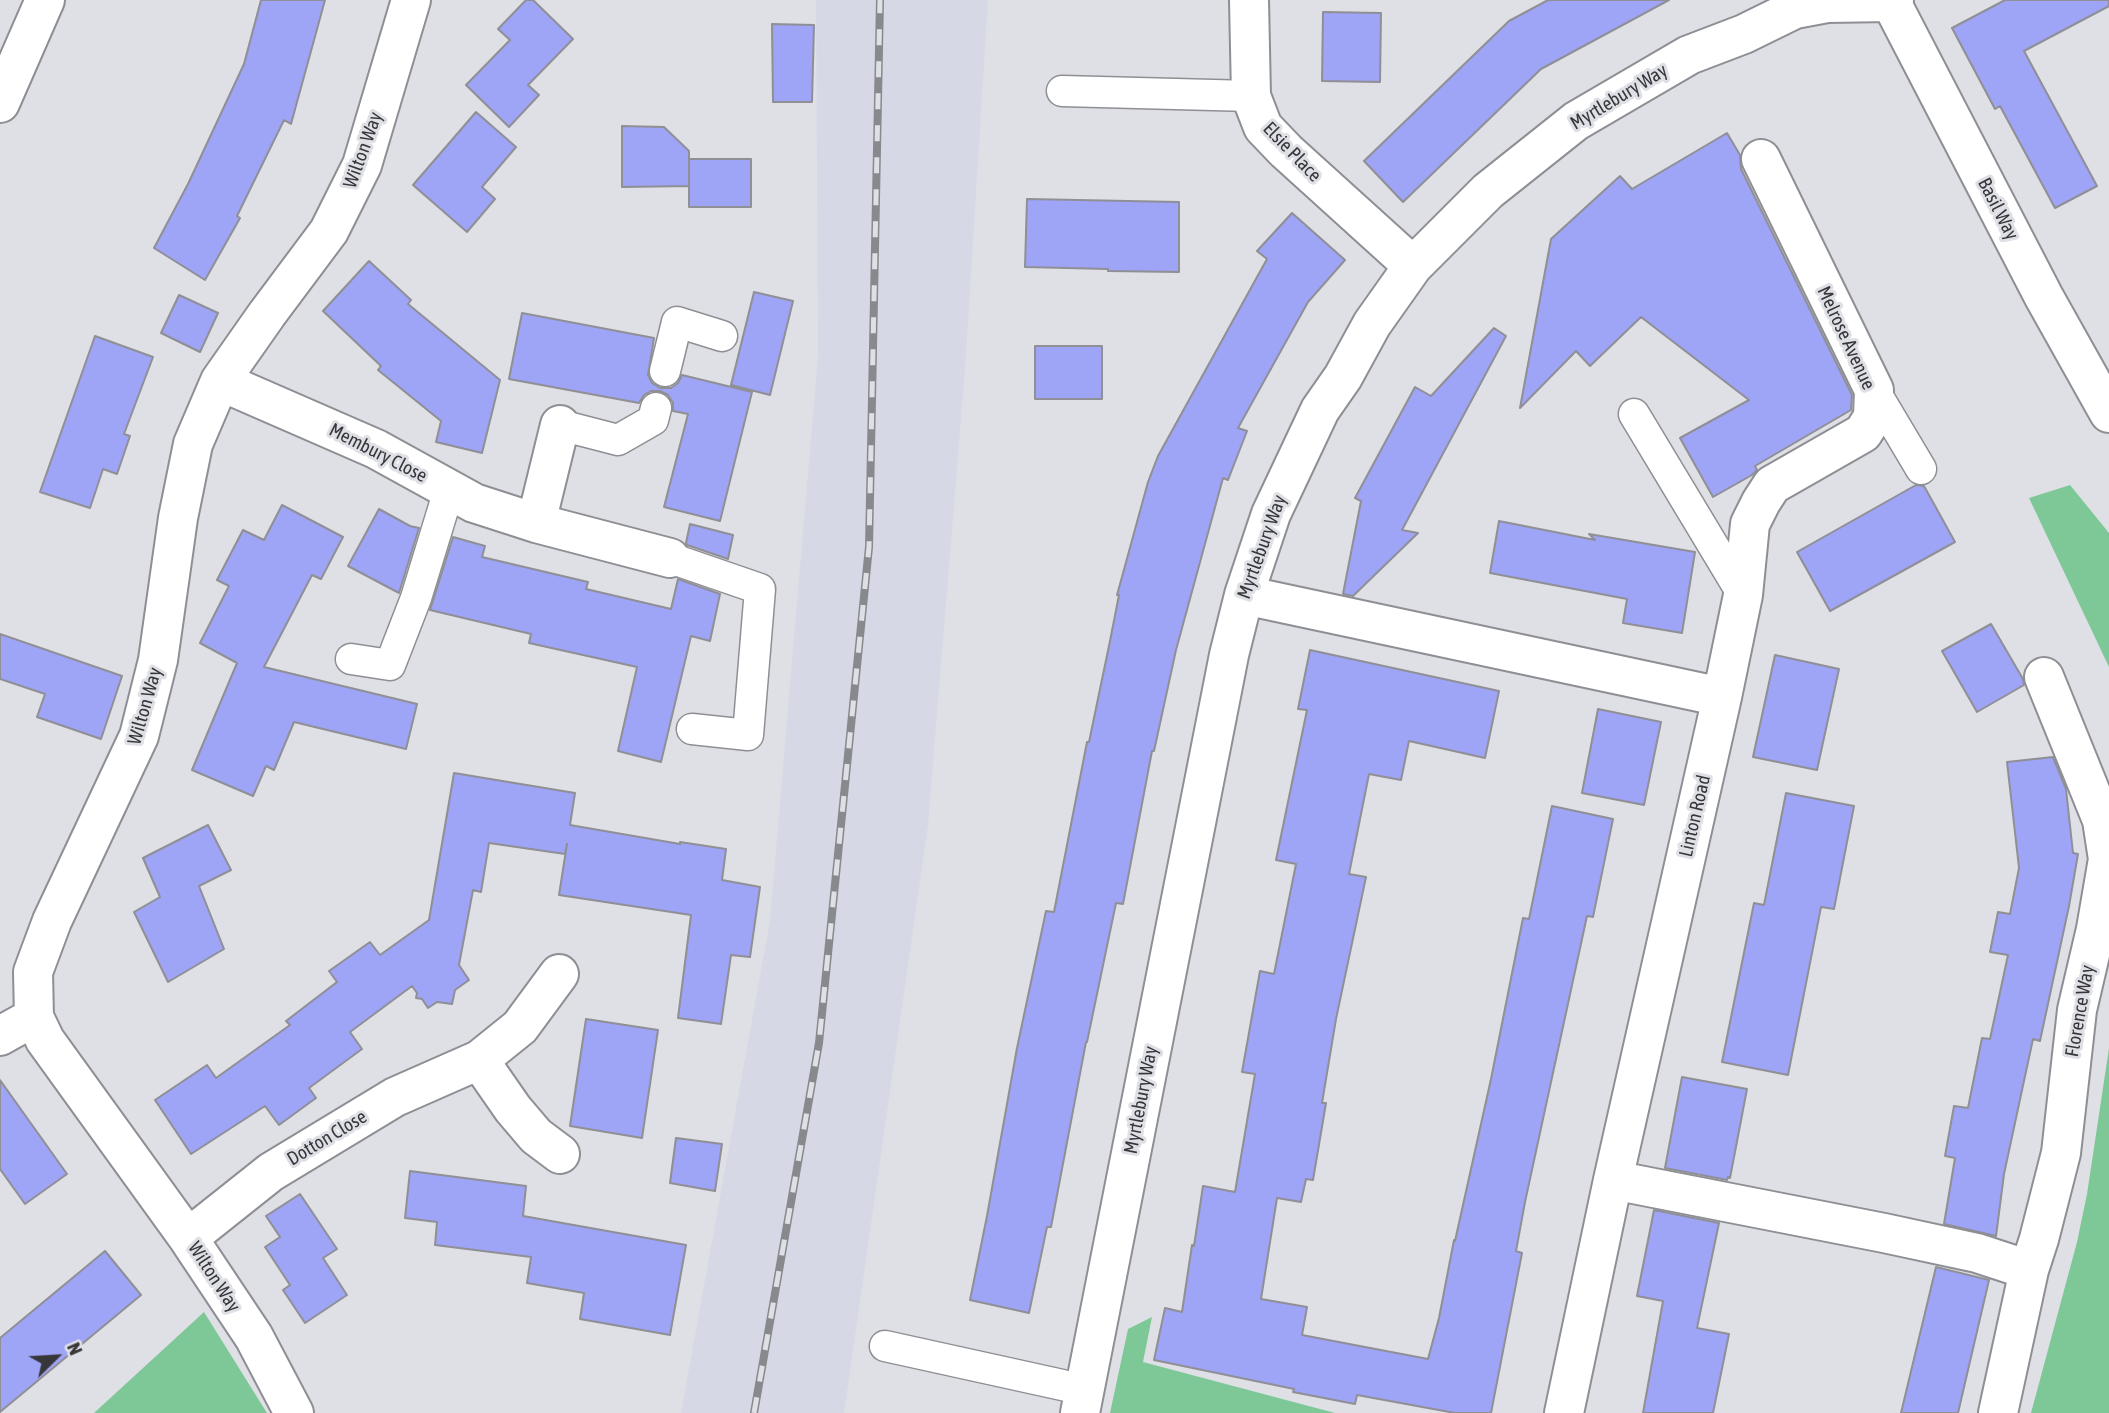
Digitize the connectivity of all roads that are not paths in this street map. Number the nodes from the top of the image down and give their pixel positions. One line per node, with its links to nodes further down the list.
1 (45, 0): 7 (street)
2 (411, 0): 12 (street, Wilton Way)
3 (1249, 0): 6 (street, Elsie Place)
4 (1892, 1): 9 (street, Myrtlebury Way); 16 (street, Basil Way)
5 (1062, 91): 6 (lane)
6 (1251, 96): 9 (street, Elsie Place)
7 (0, 103)
8 (1761, 159): 13 (street, Melrose Avenue)
9 (1413, 265): 23 (street, Myrtlebury Way)
10 (722, 336): 11 (lane)
11 (665, 371)
12 (220, 381): 19 (street, Membury Close); 29 (street, Wilton Way)
13 (1874, 390): 18 (lane); 22 (street, Melrose Avenue)
14 (656, 408): 17 (lane)
15 (1634, 414): 22 (lane)
16 (2109, 414)
17 (560, 425): 20 (street)
18 (1921, 469)
19 (449, 490): 20 (street, Membury Close); 24 (lane)
20 (536, 523): 21 (street, Membury Close)
21 (670, 558): 27 (lane)
22 (1743, 594): 26 (street, Melrose Avenue)
23 (1244, 595): 26 (street); 37 (street, Myrtlebury Way)
24 (351, 659)
25 (2044, 677): 35 (street, Florence Way)
26 (1722, 697): 33 (street, Linton Road)
27 (692, 729)
28 (559, 974): 31 (street, Dotton Close)
29 (34, 1017): 30 (street); 34 (street, Wilton Way)
30 (0, 1037)
31 (480, 1060): 32 (street); 34 (street, Dotton Close)
32 (560, 1154)
33 (1614, 1180): 35 (street); 39 (street, Linton Road)
34 (188, 1238): 38 (street, Wilton Way)
35 (2029, 1270): 40 (street, Florence Way)
36 (885, 1346): 37 (lane)
37 (1082, 1401)
38 (294, 1413)
39 (1564, 1413)
40 (1998, 1413)

